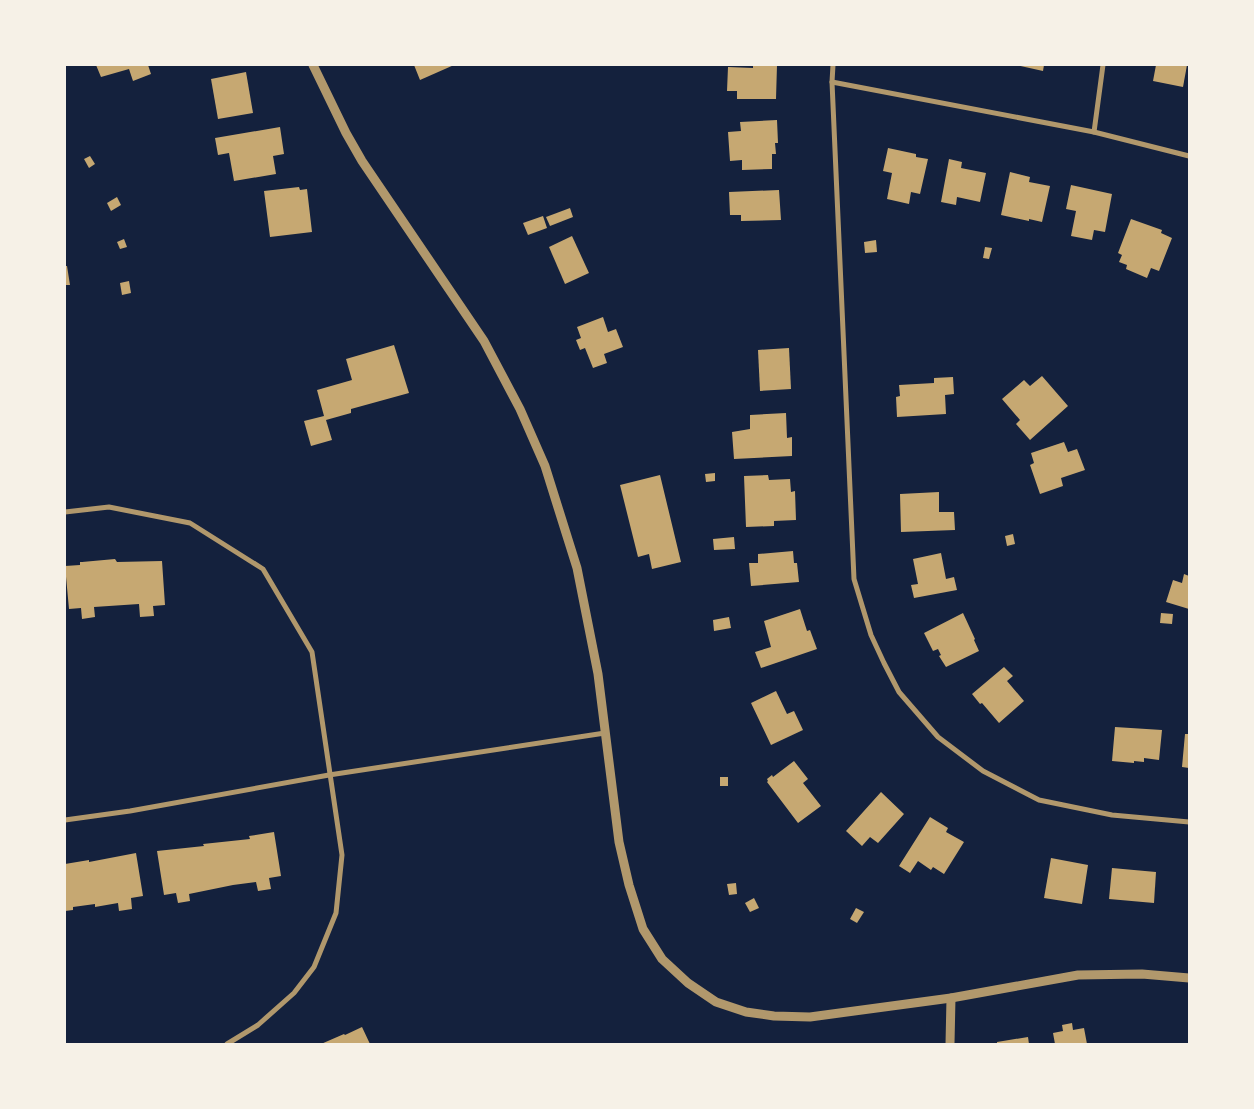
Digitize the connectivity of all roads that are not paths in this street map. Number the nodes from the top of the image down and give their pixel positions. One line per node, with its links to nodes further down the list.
1 (313, 65): 8 (street)
2 (834, 65): 4 (street)
3 (1103, 65): 5 (street)
4 (832, 82): 5 (street); 11 (street)
5 (1094, 132): 6 (street)
6 (1189, 156)
7 (65, 512): 9 (street)
8 (605, 733): 9 (street); 13 (street)
9 (330, 775): 10 (street); 14 (street)
10 (65, 820)
11 (1189, 822)
12 (1189, 978): 13 (street)
13 (951, 998): 15 (street)
14 (227, 1044)
15 (950, 1044)

